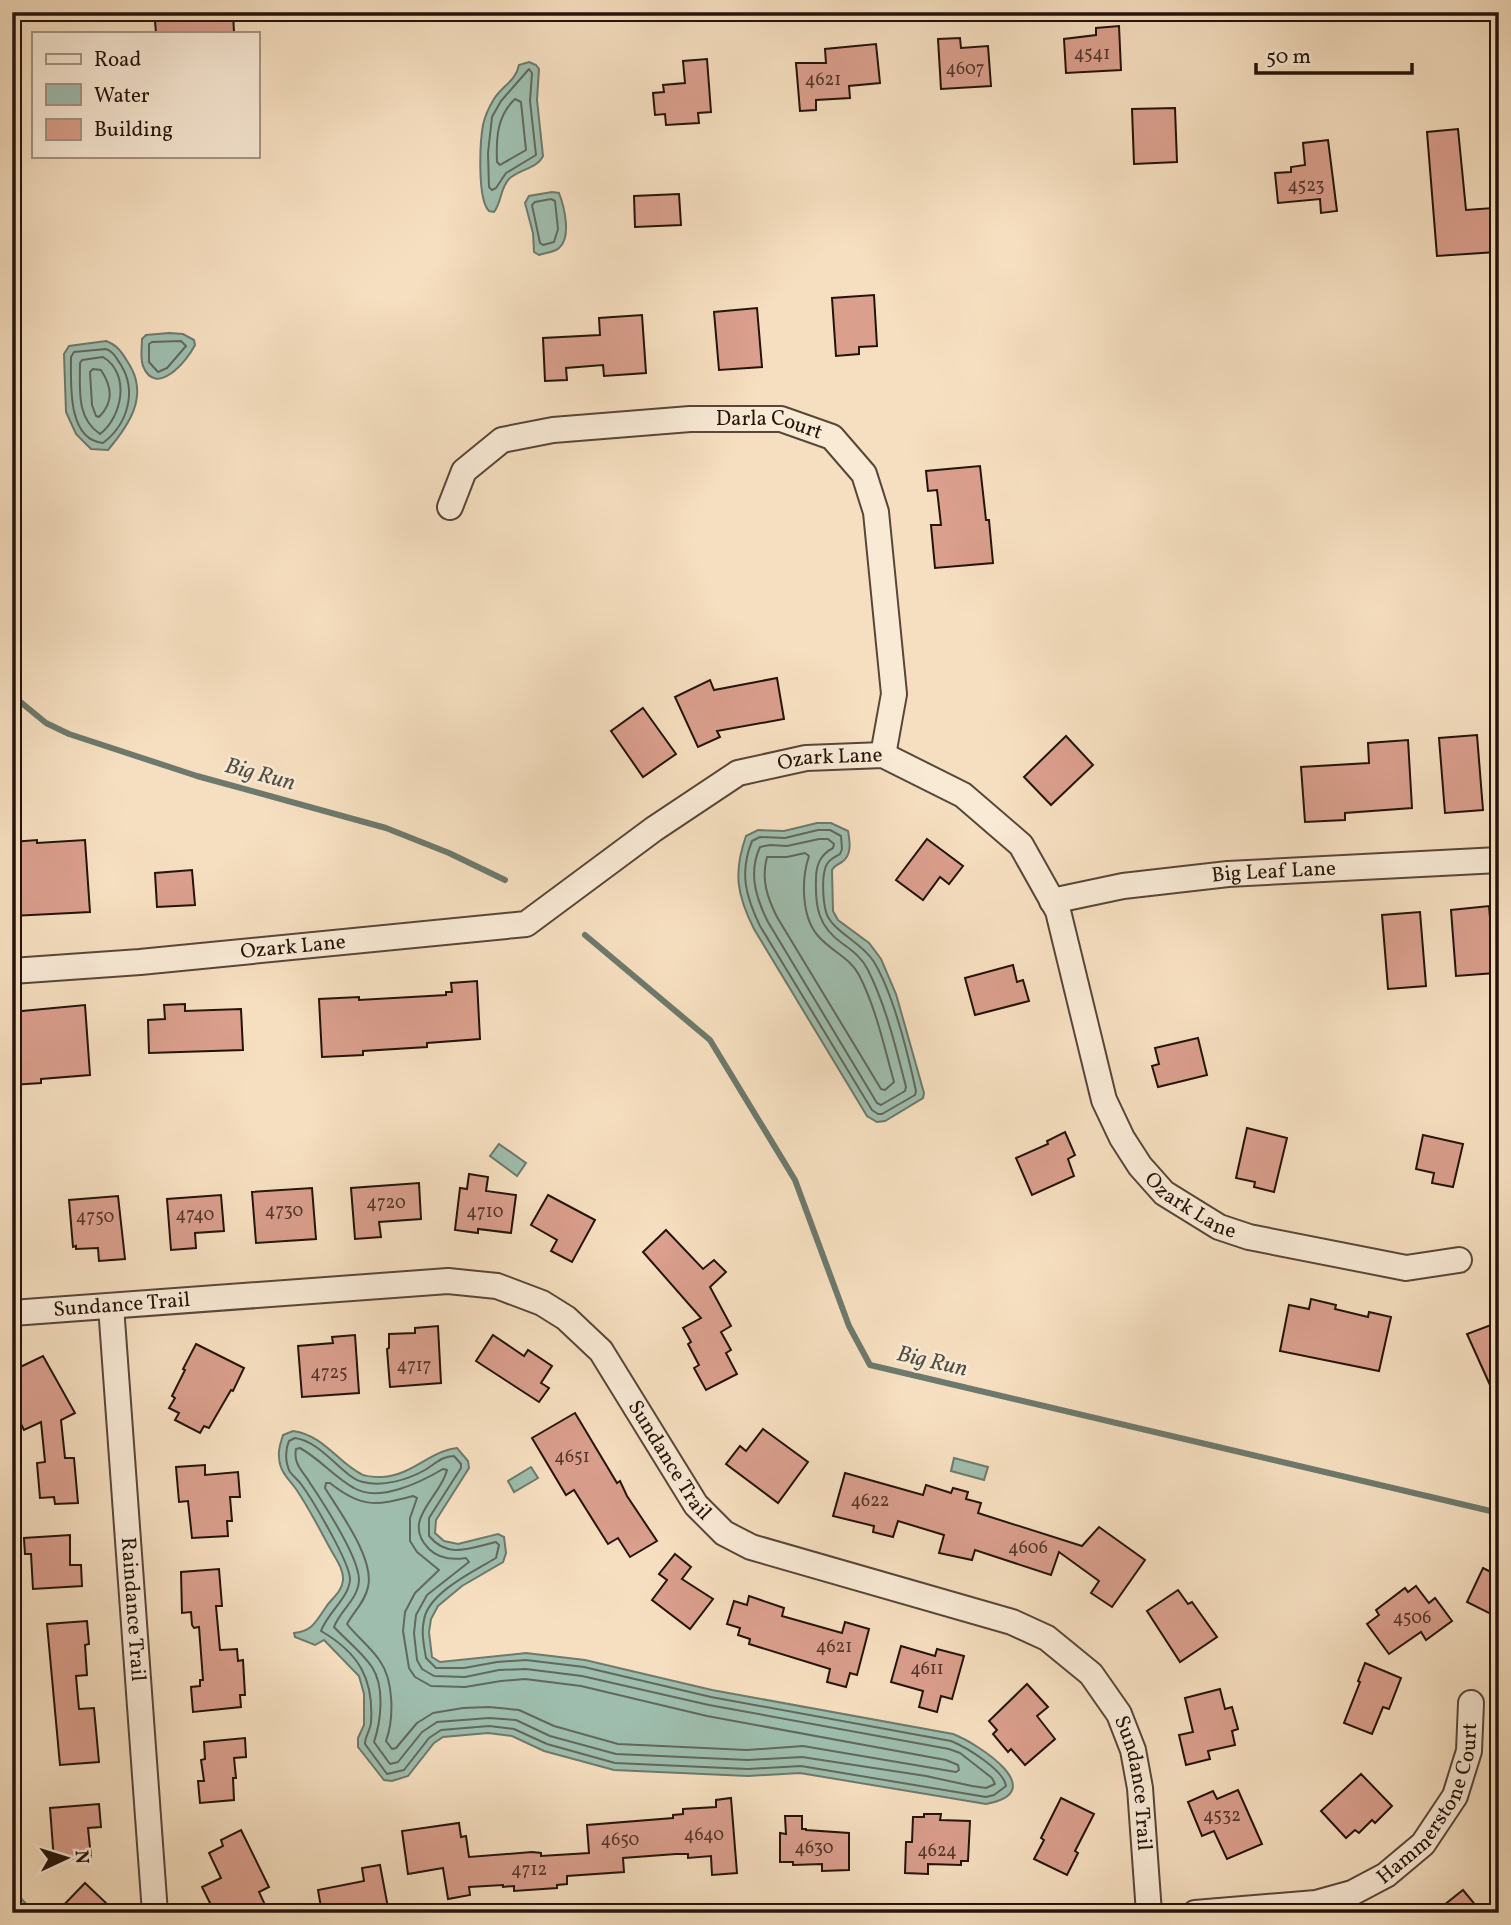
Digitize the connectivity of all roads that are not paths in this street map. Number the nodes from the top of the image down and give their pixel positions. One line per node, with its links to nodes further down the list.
1 (450, 507): 2 (street, Darla Court)
2 (883, 755): 4 (street, Ozark Lane); 5 (street, Ozark Lane)
3 (1499, 860): 4 (street, Big Leaf Lane)
4 (1052, 901): 6 (street, Ozark Lane)
5 (12, 971)
6 (1459, 1260)
7 (111, 1306): 8 (street, Sundance Trail); 10 (street, Raindance Trail); 11 (street, Sundance Trail)
8 (12, 1313)
9 (1471, 1703): 12 (street, Hammerstone Court)
10 (155, 1913)
11 (1149, 1913)
12 (1195, 1913)

